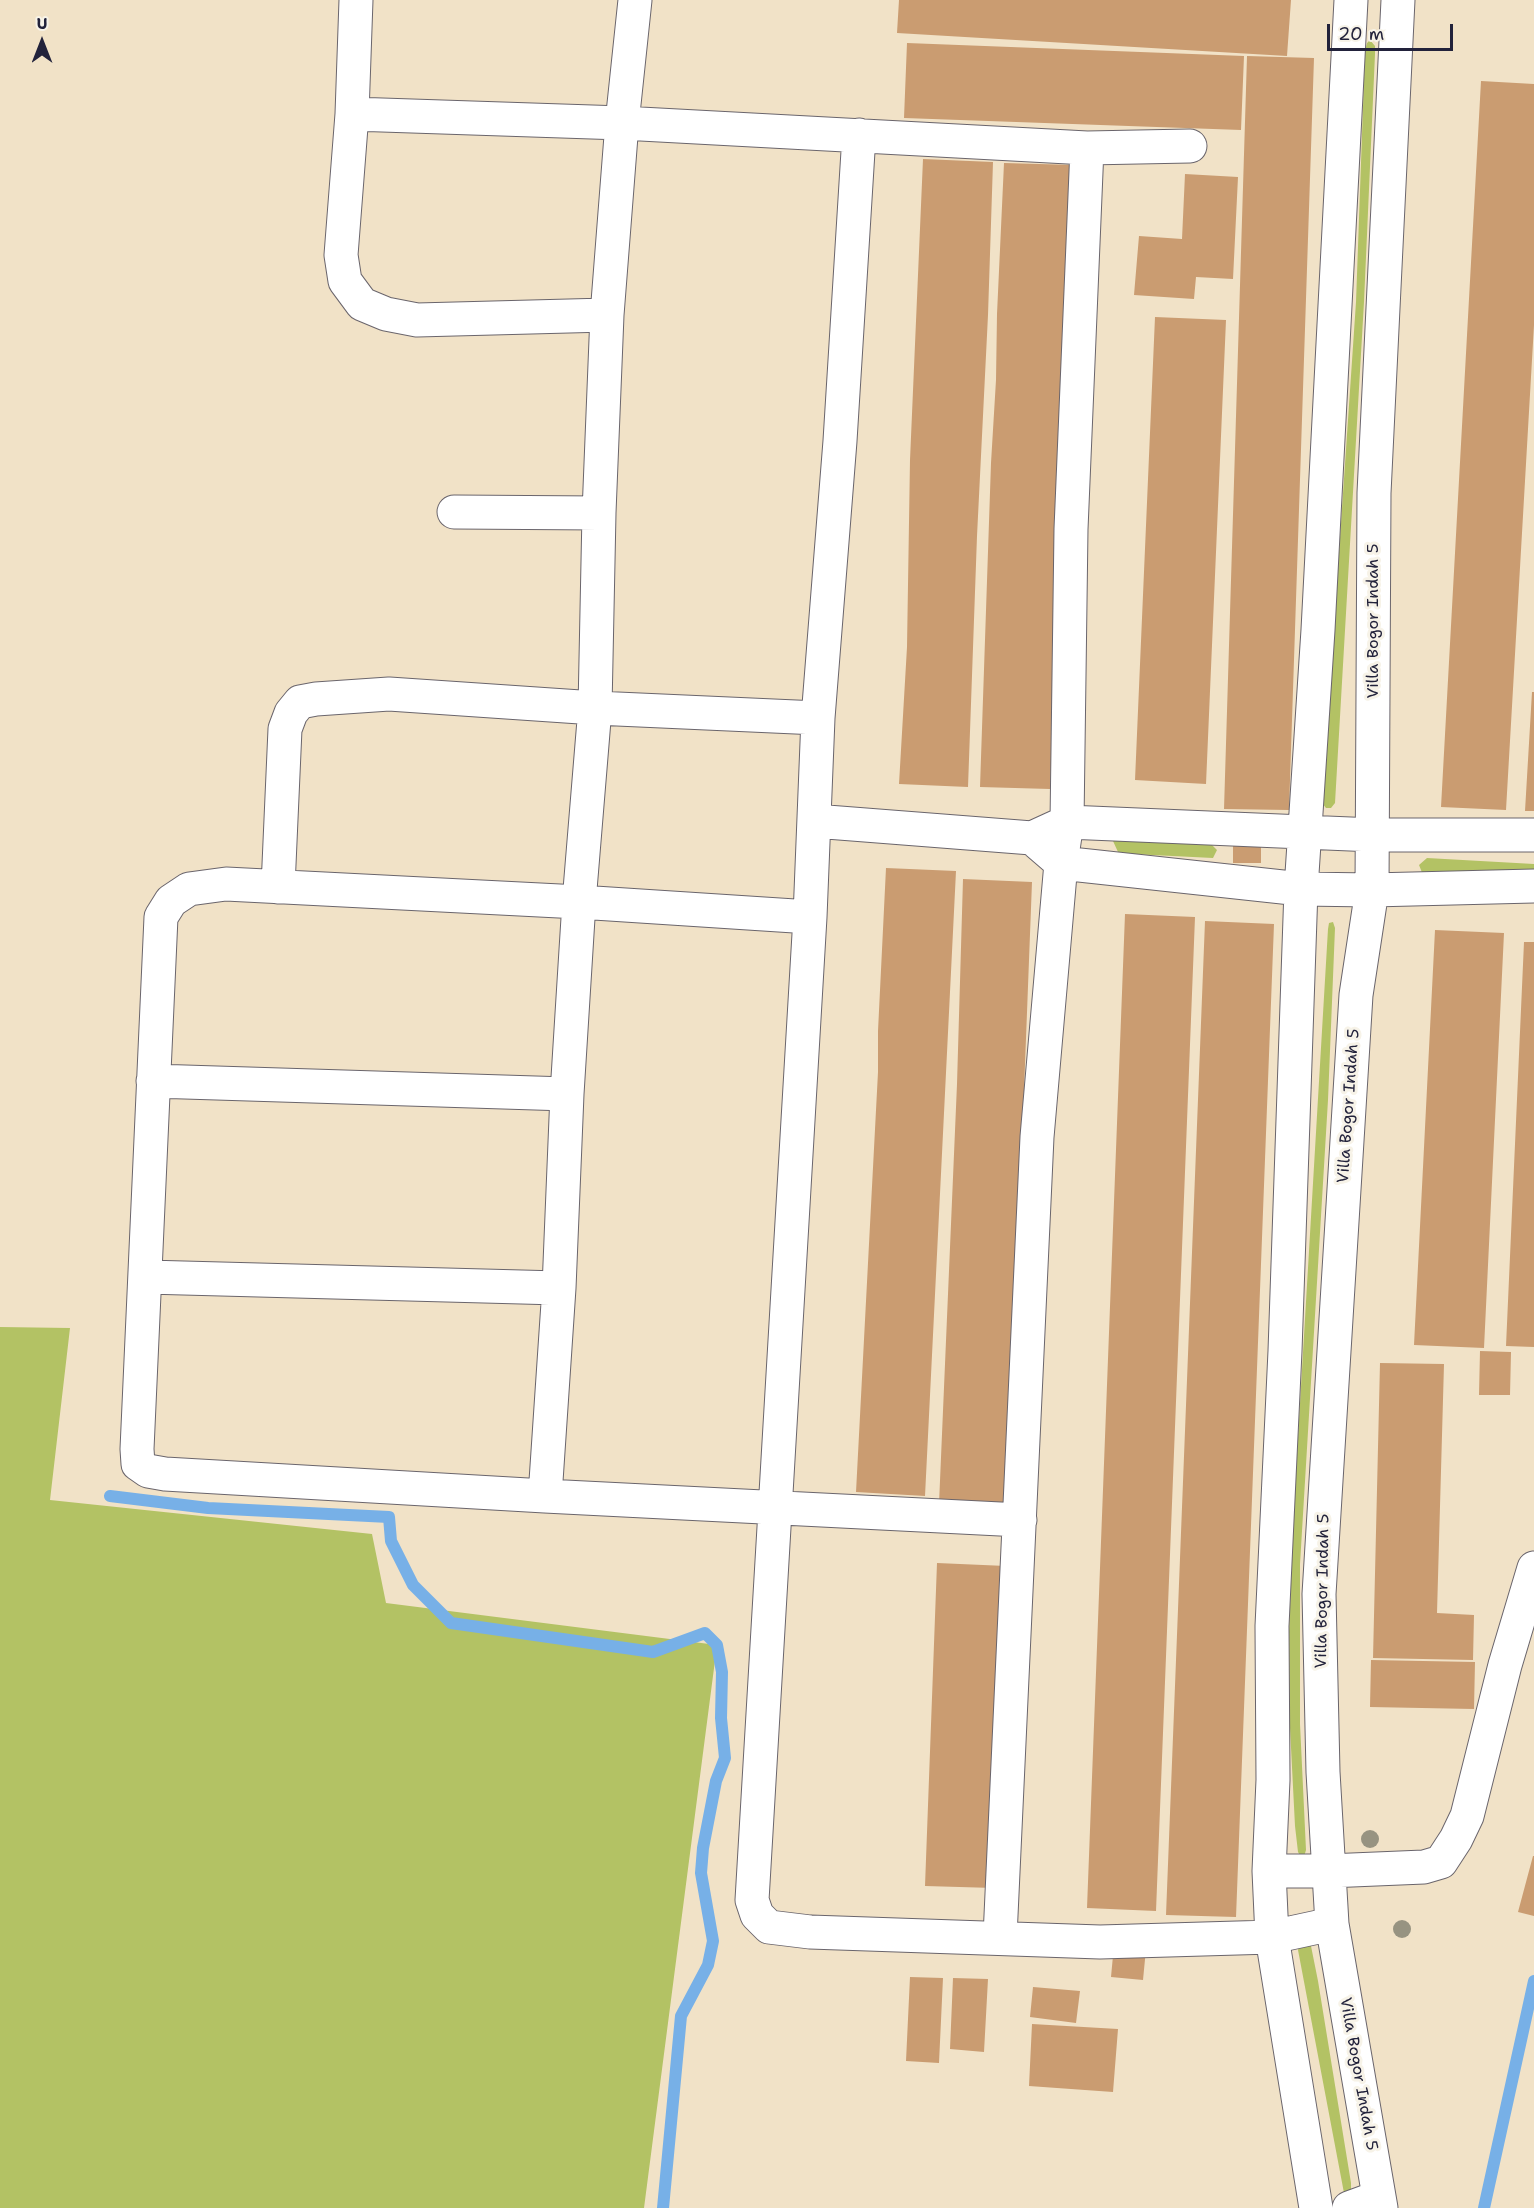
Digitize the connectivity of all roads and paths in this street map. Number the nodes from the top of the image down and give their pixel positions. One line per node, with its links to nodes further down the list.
1 (356, 0): 5 (street)
2 (635, 0): 6 (street)
3 (1351, 0): 17 (street)
4 (1398, 0): 18 (street, Villa Bogor Indah 5)
5 (352, 114): 6 (street); 10 (street)
6 (622, 123): 7 (street); 10 (street)
7 (859, 135): 9 (street); 14 (street)
8 (1190, 146): 9 (street)
9 (1087, 148): 16 (street)
10 (607, 315): 12 (street)
11 (454, 512): 12 (street)
12 (599, 513): 13 (street)
13 (595, 708): 14 (street); 23 (street); 26 (street)
14 (818, 718): 15 (street)
15 (814, 821): 20 (street); 27 (street)
16 (1067, 822): 17 (street); 20 (street); 21 (street)
17 (1305, 833): 18 (street); 24 (street)
18 (1374, 835): 19 (street); 25 (street, Villa Bogor Indah 5)
19 (1534, 835)
20 (1032, 838): 21 (street)
21 (1061, 863): 24 (street); 34 (street)
22 (1534, 886): 25 (street)
23 (278, 887): 26 (street); 28 (street)
24 (1301, 889): 25 (street); 36 (street)
25 (1372, 890): 37 (street, Villa Bogor Indah 5)
26 (579, 902): 27 (street); 29 (street)
27 (810, 917): 33 (street)
28 (153, 1081): 29 (street); 30 (street)
29 (567, 1094): 31 (street)
30 (146, 1277): 31 (street); 32 (street)
31 (559, 1288): 32 (street)
32 (545, 1496): 33 (street)
33 (774, 1506): 34 (street); 39 (street)
34 (1020, 1520): 39 (street)
35 (1534, 1568): 37 (street)
36 (1269, 1871): 37 (street); 40 (street)
37 (1328, 1871): 38 (street, Villa Bogor Indah 5)
38 (1332, 1924): 40 (street); 41 (street, Villa Bogor Indah 5)
39 (1000, 1937): 40 (street)
40 (1272, 1937): 42 (street)
41 (1370, 2204)
42 (1316, 2208)

